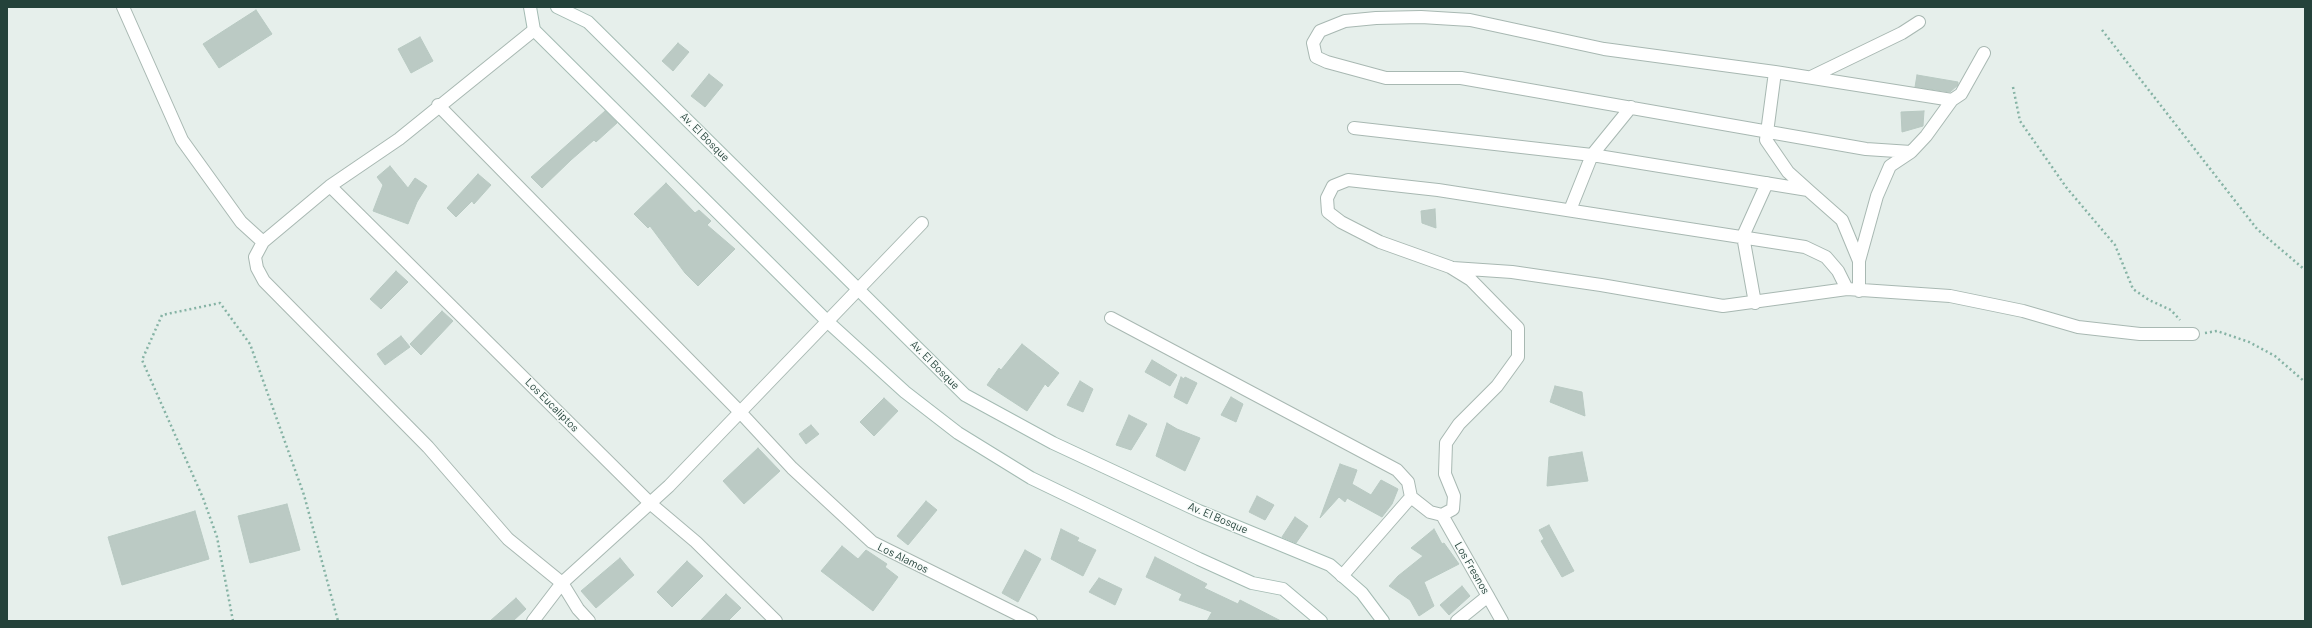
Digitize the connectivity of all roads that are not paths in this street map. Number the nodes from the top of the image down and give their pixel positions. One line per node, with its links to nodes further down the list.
1 (123, 7): 22 (street)
2 (530, 7): 5 (street)
3 (557, 7): 26 (street, Av. El Bosque)
4 (1919, 22): 8 (street)
5 (534, 30): 10 (street); 29 (street)
6 (1984, 53): 9 (street)
7 (1775, 72): 8 (street); 11 (street); 13 (street)
8 (1811, 77): 9 (street)
9 (1952, 100): 14 (street)
10 (438, 106): 17 (street); 31 (street, Los Alamos)
11 (1631, 107): 13 (street); 15 (street)
12 (1354, 128): 15 (street)
13 (1766, 130): 14 (street); 18 (street)
14 (1911, 152): 23 (street)
15 (1592, 155): 16 (street); 19 (street)
16 (1767, 183): 18 (street); 21 (street)
17 (330, 186): 22 (street); 33 (street, Los Eucaliptos)
18 (1808, 190): 23 (street)
19 (1570, 210): 21 (street); 24 (street)
20 (922, 223): 26 (street)
21 (1743, 236): 25 (street); 27 (street)
22 (263, 242): 36 (street)
23 (1859, 261): 25 (street)
24 (1450, 267): 27 (street); 34 (street)
25 (1853, 290): 27 (street); 30 (street)
26 (859, 291): 29 (street); 35 (street, Av. El Bosque)
27 (1755, 303)
28 (1111, 318): 32 (street)
29 (828, 322): 31 (street); 42 (street)
30 (2194, 334)
31 (740, 412): 33 (street); 41 (street, Los Alamos)
32 (1411, 497): 34 (street); 35 (street)
33 (651, 504): 36 (street); 40 (street, Los Eucaliptos)
34 (1442, 515): 37 (street, Los Fresnos)
35 (1342, 576): 43 (street, Av. El Bosque)
36 (562, 583): 38 (street); 39 (street)
37 (1488, 596): 44 (street); 45 (street, Los Fresnos)
38 (533, 621)
39 (589, 621)
40 (776, 621)
41 (1031, 621)
42 (1321, 621)
43 (1383, 621)
44 (1457, 621)
45 (1502, 621)

